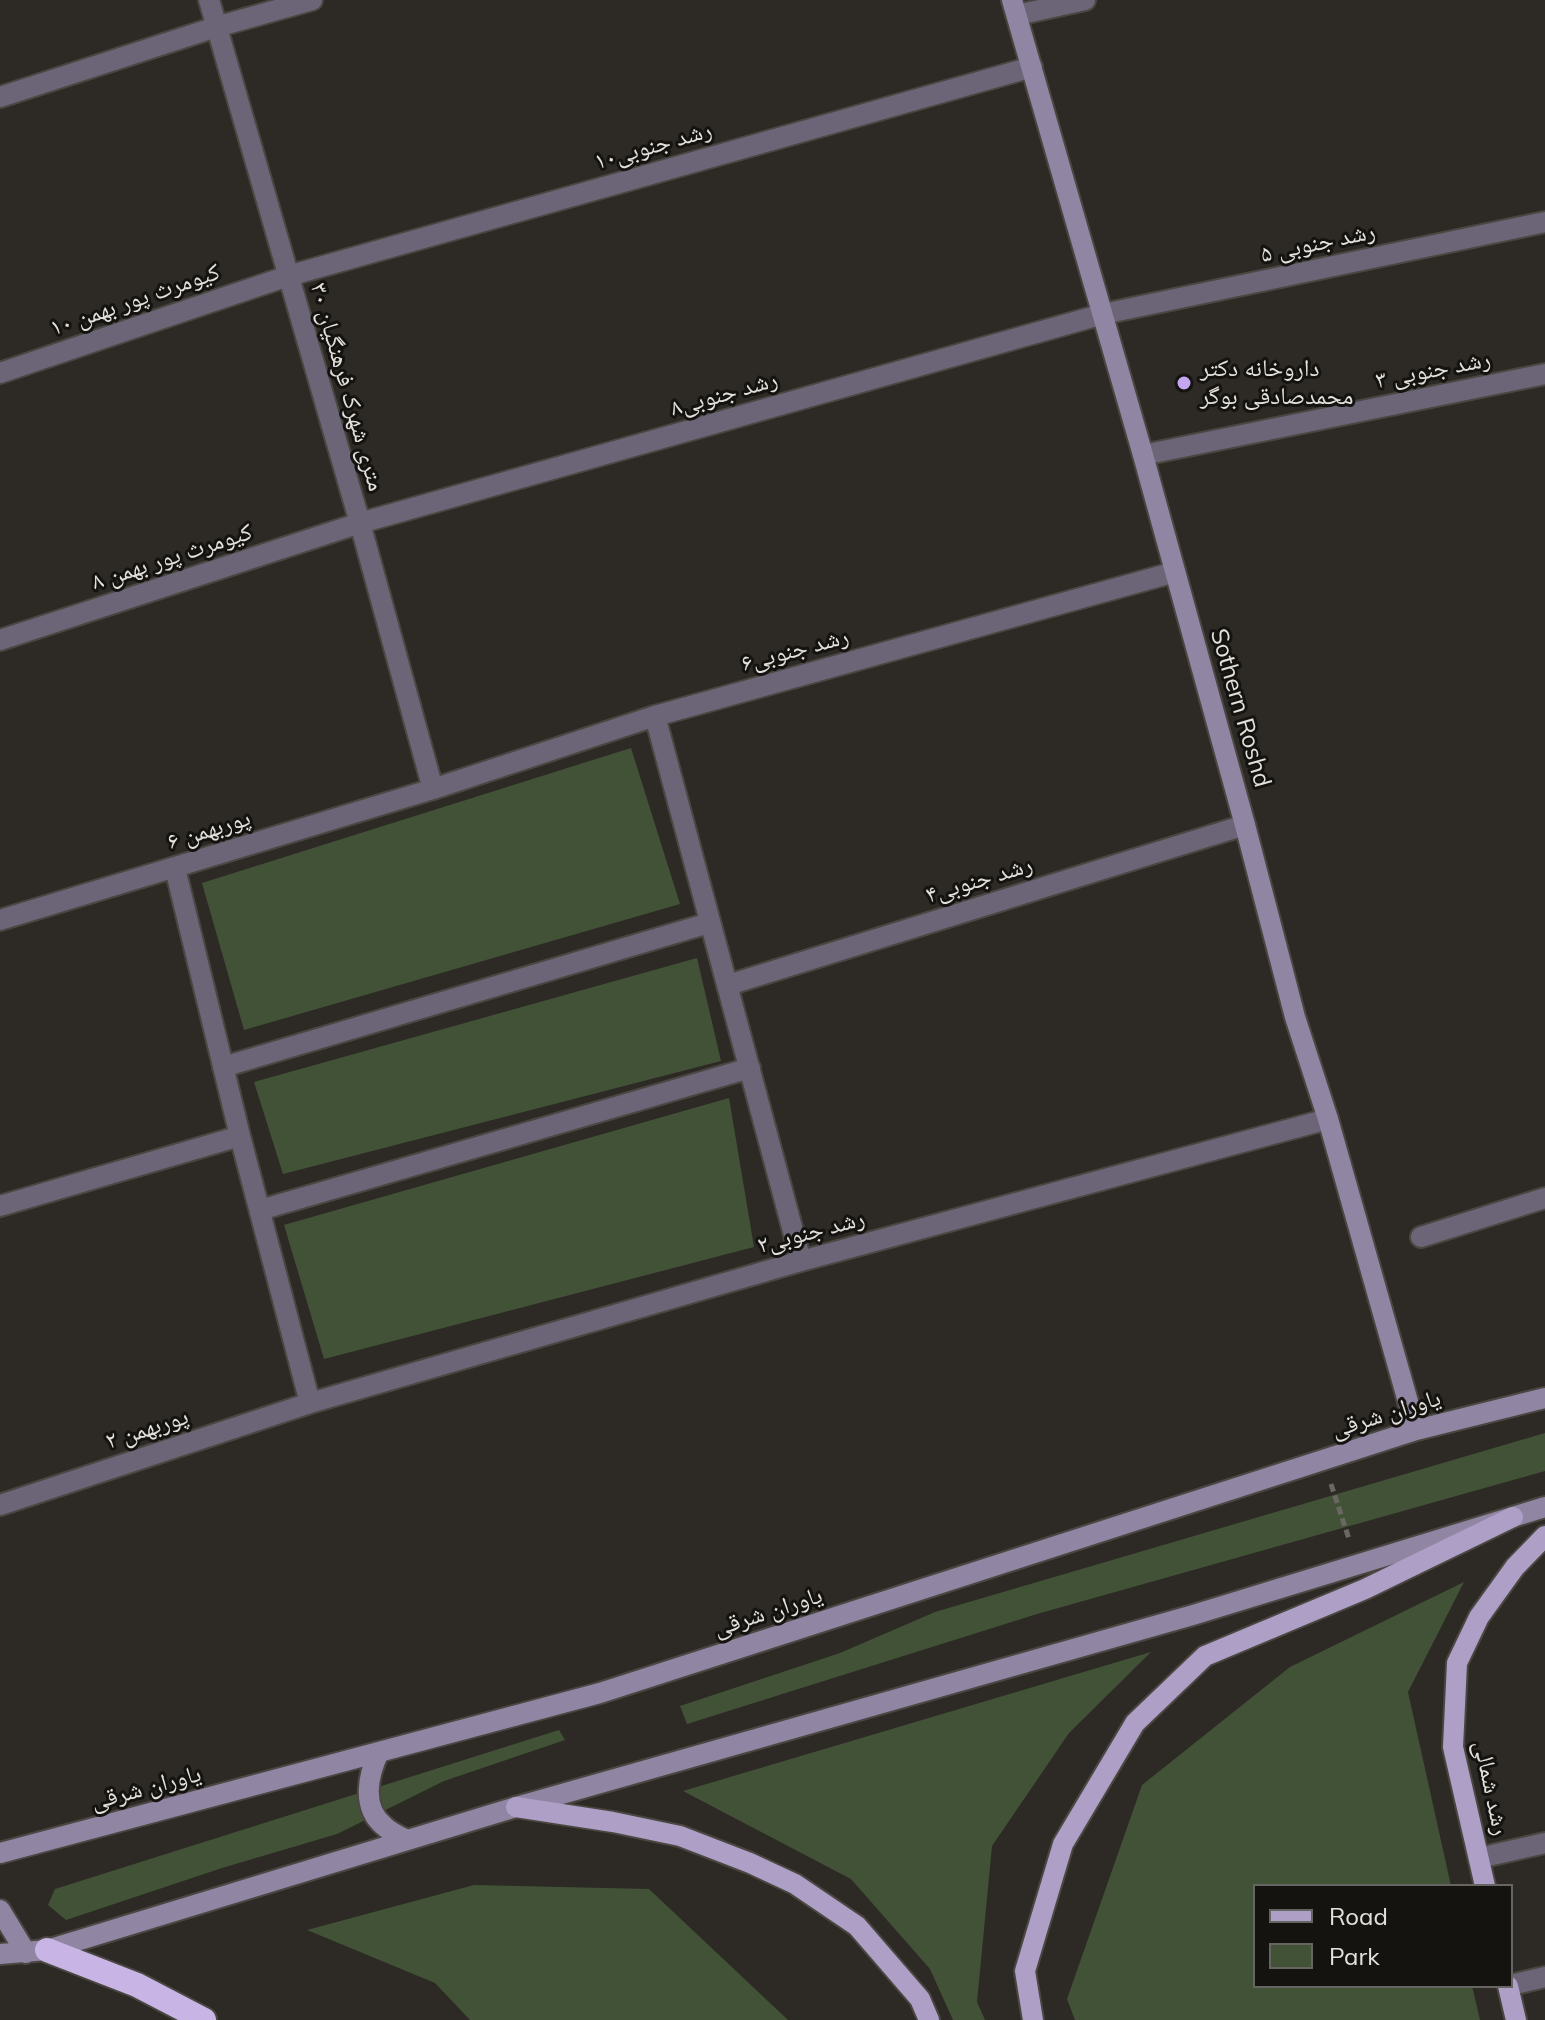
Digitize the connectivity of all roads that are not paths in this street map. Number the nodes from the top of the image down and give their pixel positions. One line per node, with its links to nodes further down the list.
1 (209, 0): 5 (street, ۳۰ متری شهرک فرهنگیان)
2 (312, 0): 5 (street)
3 (1085, 0): 4 (street)
4 (1014, 7): 6 (main road, Sothern Roshd)
5 (216, 27): 7 (street); 9 (street, ۳۰ متری شهرک فرهنگیان)
6 (1032, 67): 9 (street, رشد جنوبی۱۰); 10 (main road, Sothern Roshd)
7 (0, 97)
8 (1545, 222): 10 (street, رشد جنوبی ۵)
9 (288, 276): 11 (street, کیومرث پور بهمن ۱۰); 14 (street, ۳۰ متری شهرک فرهنگیان)
10 (1103, 314): 13 (main road, Sothern Roshd); 14 (street, رشد جنوبی۸)
11 (0, 373)
12 (1545, 374): 13 (street, رشد جنوبی ۳)
13 (1143, 455): 15 (main road, Sothern Roshd)
14 (360, 523): 16 (street, کیومرث پور بهمن ۸); 18 (street, ۳۰ متری شهرک فرهنگیان)
15 (1175, 572): 17 (street, رشد جنوبی۶); 19 (main road, Sothern Roshd)
16 (0, 640)
17 (655, 716): 18 (street, رشد جنوبی۶); 22 (street)
18 (433, 789): 20 (street, پوربهمن ۶)
19 (1245, 825): 23 (street, رشد جنوبی۴); 26 (main road, Sothern Roshd)
20 (175, 868): 21 (street, پوربهمن ۶); 24 (street)
21 (0, 920)
22 (709, 923): 23 (street); 24 (street)
23 (728, 985): 25 (street)
24 (223, 1067): 27 (street)
25 (750, 1068): 30 (street); 32 (street)
26 (1328, 1119): 32 (street, رشد جنوبی۲); 35 (main road, Sothern Roshd)
27 (240, 1136): 29 (street); 30 (street)
28 (1545, 1198): 31 (street)
29 (0, 1206)
30 (260, 1210): 34 (street)
31 (1421, 1237)
32 (801, 1261): 34 (street, رشد جنوبی۲)
33 (1545, 1398): 35 (main road, یاوران شرقی)
34 (310, 1403): 36 (street, پوربهمن ۲)
35 (1416, 1430): 40 (main road, یاوران شرقی)
36 (0, 1505)
37 (1545, 1507): 38 (main road)
38 (1513, 1517): 41 (main road); 55 (main road)
39 (1545, 1536): 45 (main road, رشد شمالی)
40 (379, 1752): 42 (main road); 44 (main road, یاوران شرقی)
41 (516, 1807): 42 (main road); 54 (main road)
42 (407, 1840): 48 (main road)
43 (1545, 1843): 45 (street)
44 (0, 1853)
45 (1479, 1858): 46 (main road, رشد شمالی)
46 (1485, 1884)
47 (0, 1910): 48 (main road)
48 (36, 1951): 49 (main road); 53 (highway)
49 (0, 1954)
50 (1545, 1977): 51 (street)
51 (1513, 1984)
52 (1511, 1988): 56 (main road)
53 (204, 2020)
54 (929, 2020)
55 (1033, 2020)
56 (1516, 2020)

